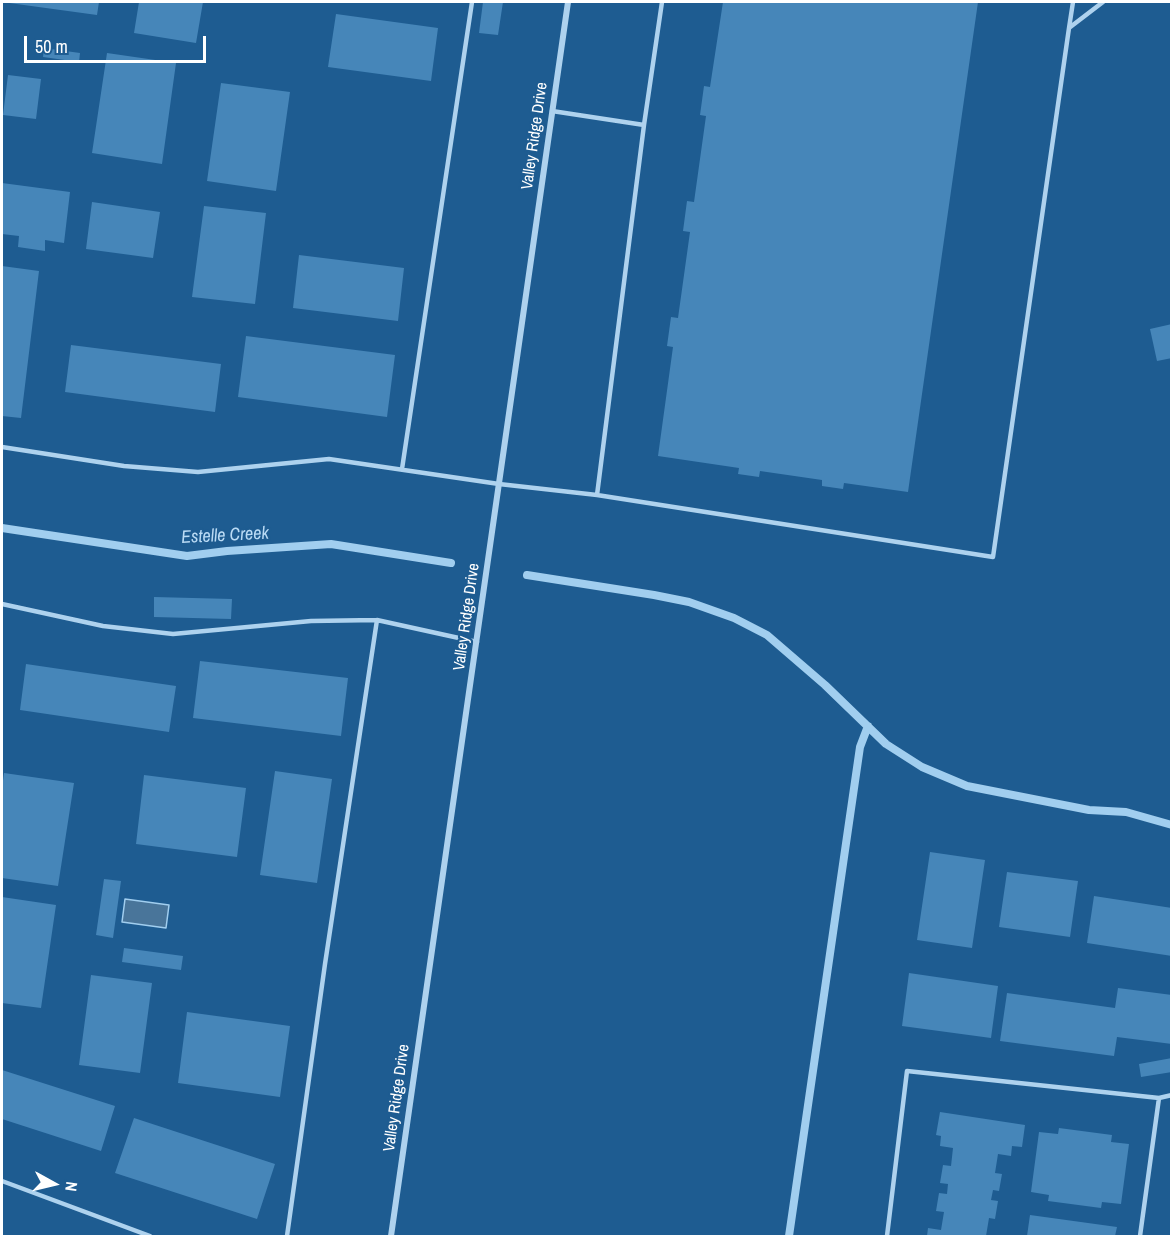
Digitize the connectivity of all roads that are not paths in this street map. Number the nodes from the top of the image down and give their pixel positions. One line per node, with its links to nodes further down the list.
1 (472, 2): 10 (lane)
2 (568, 2): 7 (street, Valley Ridge Drive)
3 (662, 2): 8 (lane)
4 (1073, 2): 6 (lane)
5 (1103, 2): 6 (lane)
6 (1069, 28): 12 (lane)
7 (552, 111): 8 (lane); 11 (street, Valley Ridge Drive)
8 (644, 125): 12 (lane)
9 (2, 447): 10 (lane)
10 (402, 469): 11 (lane)
11 (500, 484): 12 (lane); 15 (street, Valley Ridge Drive)
12 (597, 495)
13 (2, 604): 14 (lane)
14 (378, 620): 15 (lane); 20 (lane)
15 (477, 642): 21 (street, Valley Ridge Drive)
16 (1172, 1095): 17 (lane)
17 (1159, 1098): 22 (lane); 23 (lane)
18 (2, 1181): 19 (lane)
19 (150, 1236)
20 (286, 1236)
21 (391, 1236)
22 (887, 1236)
23 (1140, 1236)

